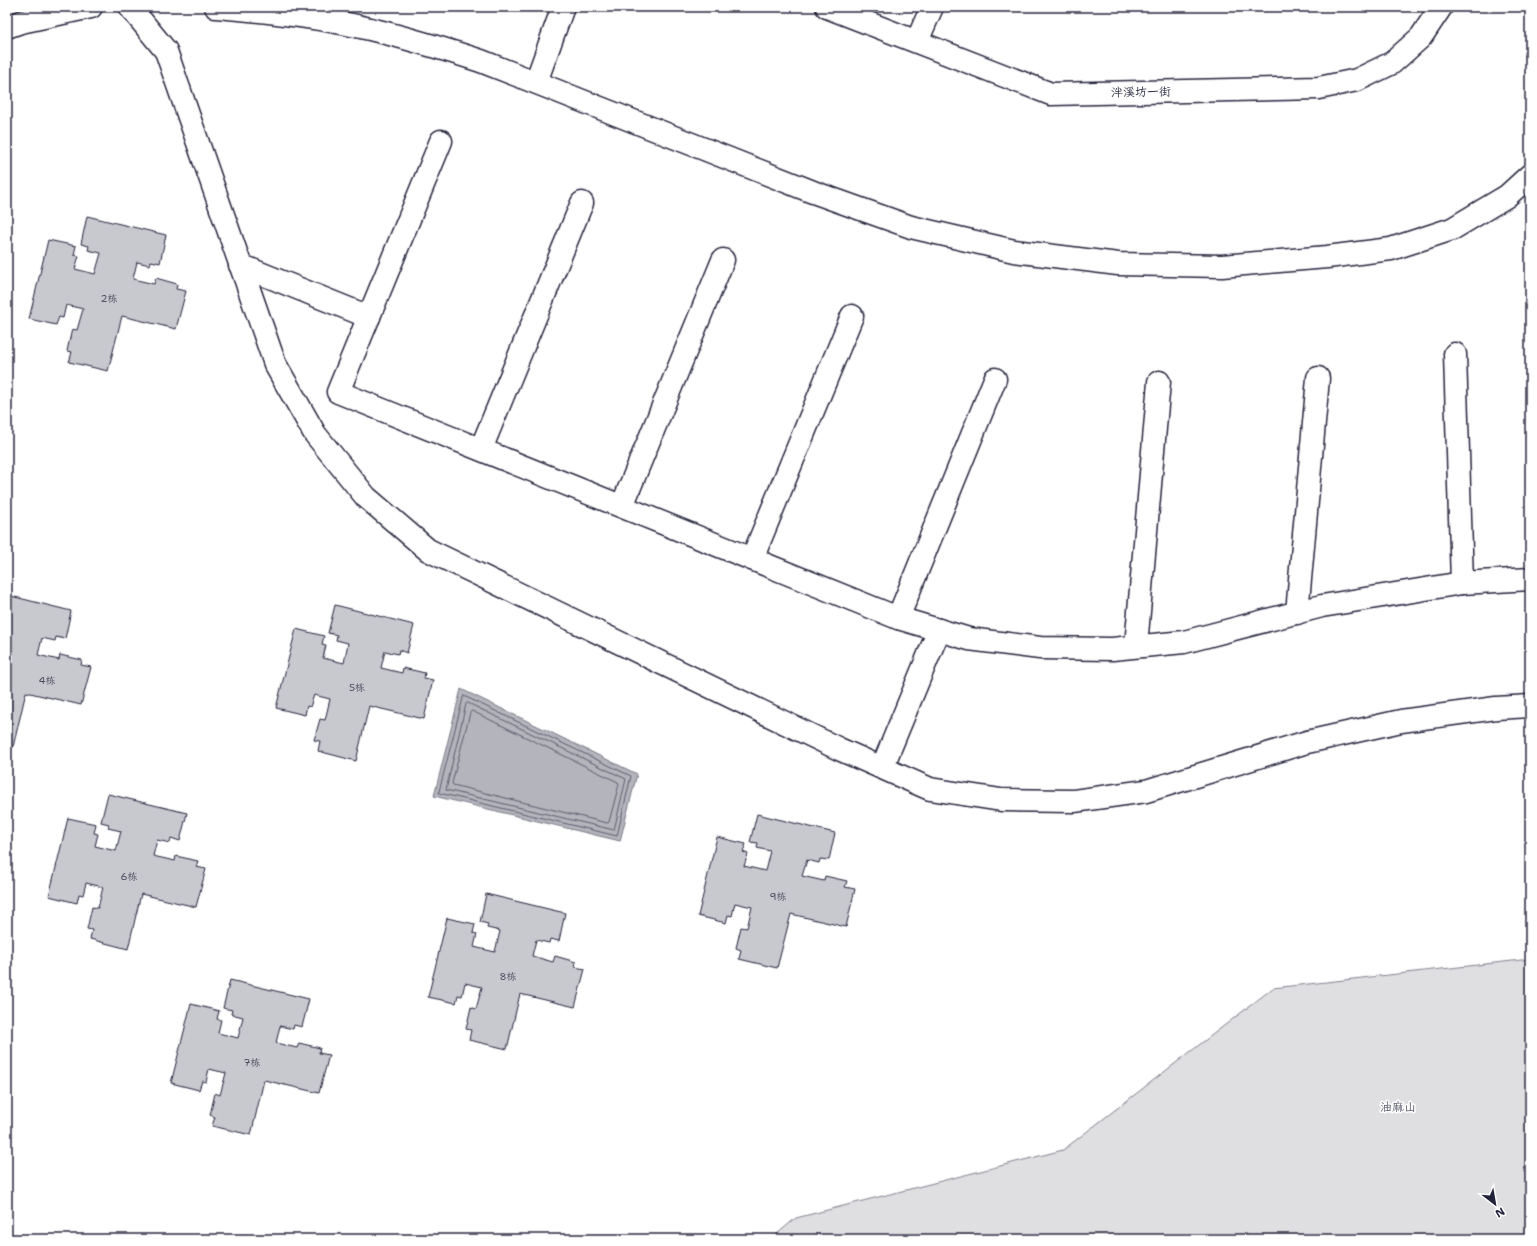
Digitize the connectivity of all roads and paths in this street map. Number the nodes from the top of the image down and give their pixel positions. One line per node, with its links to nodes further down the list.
1 (91, 7): 8 (street)
2 (130, 7): 15 (street)
3 (216, 7): 10 (street)
4 (563, 7): 10 (street)
5 (827, 7): 9 (street, 泮溪坊一街)
6 (932, 7): 9 (street)
7 (1441, 7): 9 (street, 泮溪坊一街)
8 (7, 27)
9 (917, 41)
10 (536, 82): 12 (street)
11 (441, 141): 17 (street)
12 (1530, 175)
13 (582, 203): 22 (street)
14 (723, 260): 23 (street)
15 (240, 265): 17 (street); 32 (street)
16 (852, 316): 24 (street)
17 (369, 317): 22 (street)
18 (1455, 354): 26 (street)
19 (1318, 378): 27 (street)
20 (995, 379): 28 (street)
21 (1159, 382): 30 (street)
22 (481, 450): 23 (street)
23 (622, 506): 24 (street)
24 (752, 559): 28 (street)
25 (1530, 579): 26 (street)
26 (1462, 583): 27 (street)
27 (1296, 613): 30 (street)
28 (898, 618): 29 (street)
29 (939, 630): 30 (street); 32 (street)
30 (1136, 646)
31 (1530, 706): 32 (street)
32 (882, 768)

